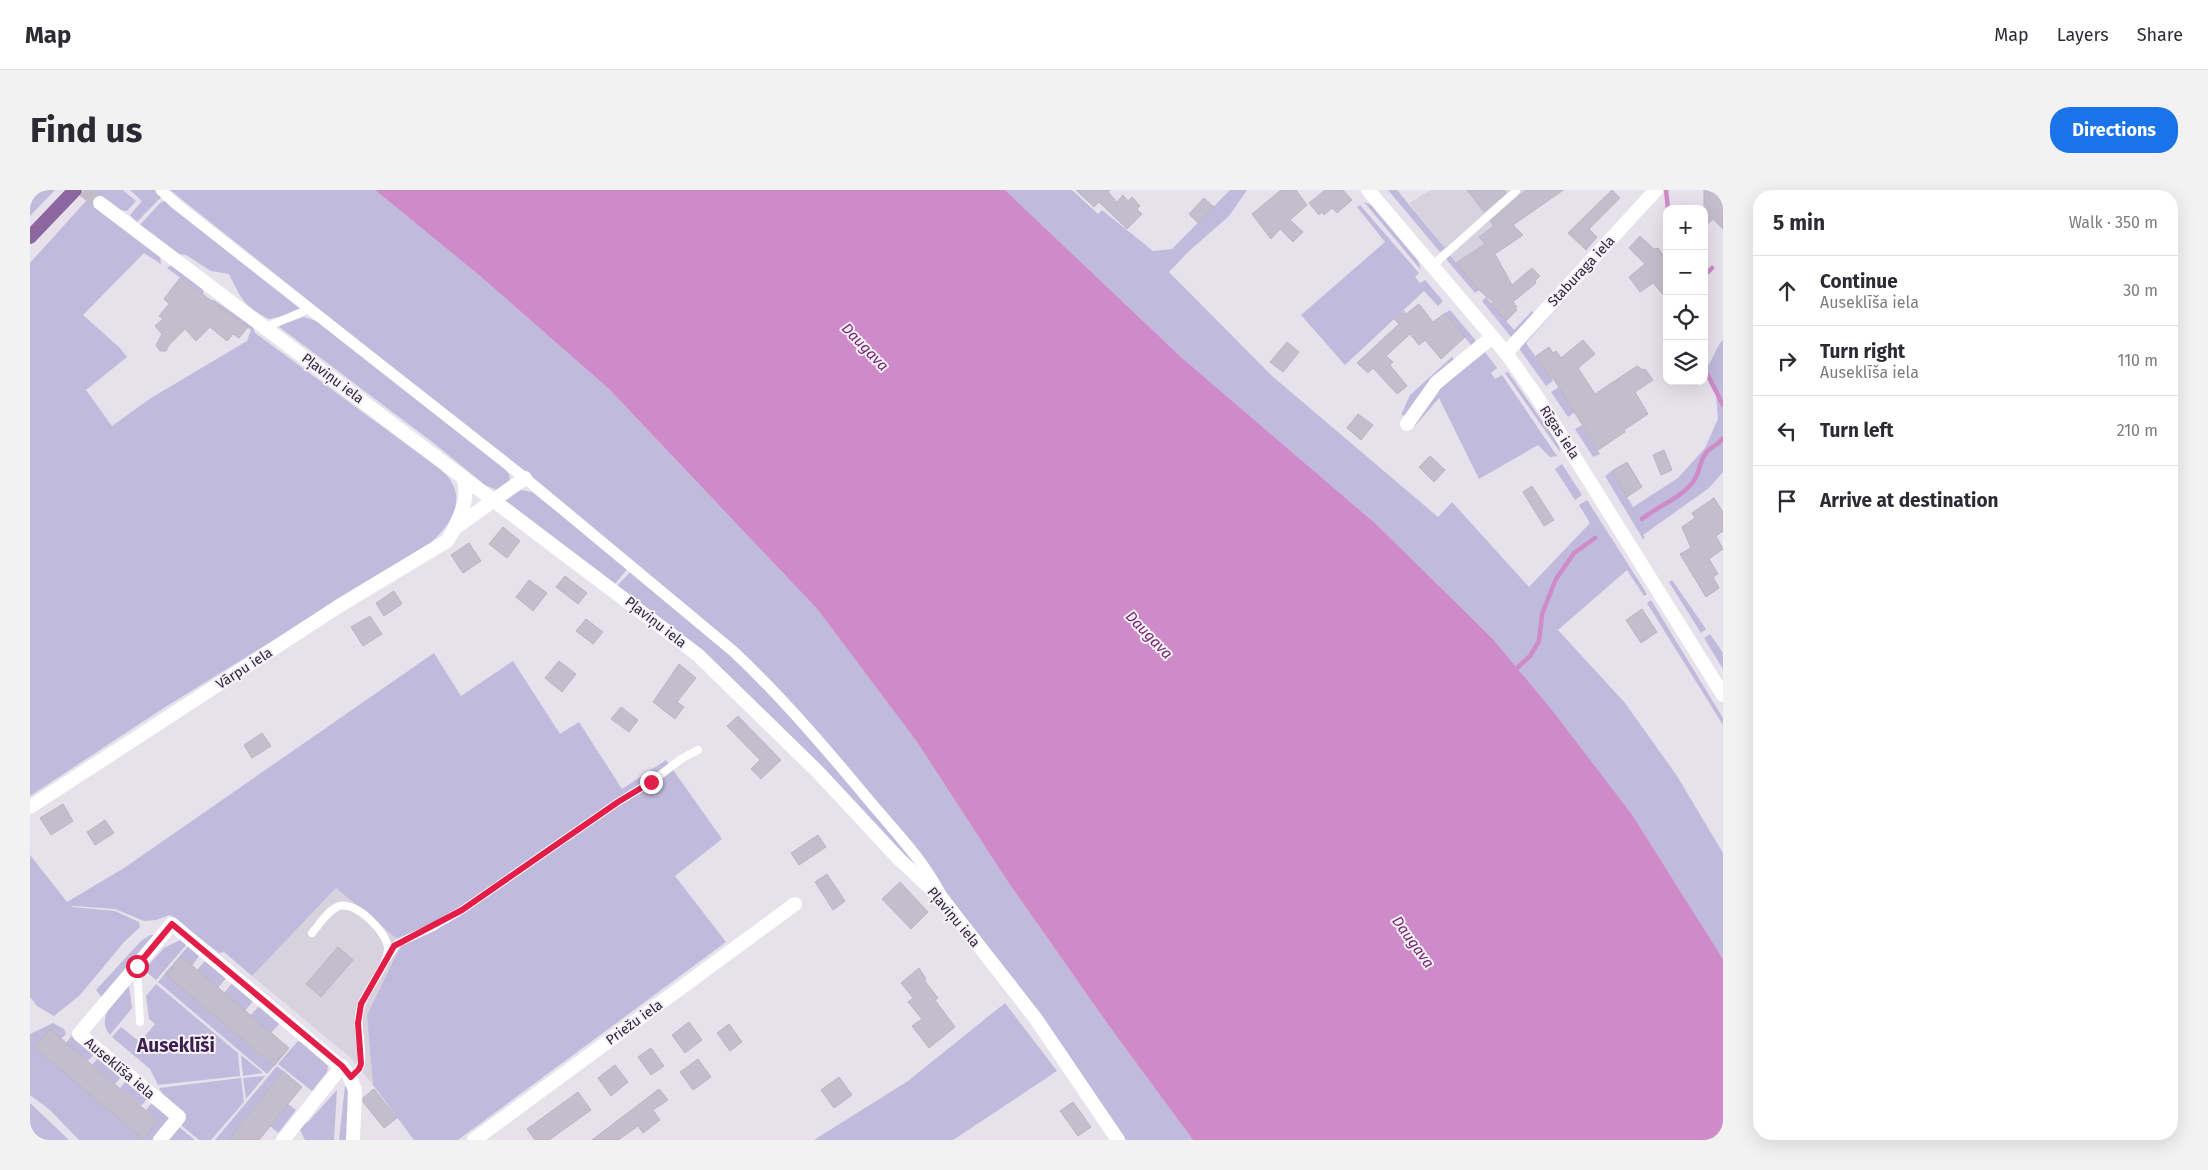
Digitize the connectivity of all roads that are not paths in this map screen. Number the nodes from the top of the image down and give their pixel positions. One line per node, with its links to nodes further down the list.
1 (75, 190): 7 (main road)
2 (161, 190): 9 (street)
3 (1368, 190): 8 (street, Rīgas iela)
4 (1515, 190): 8 (lane)
5 (1656, 190): 12 (street, Staburaga iela)
6 (100, 203): 10 (street, Pļaviņu iela)
7 (30, 237)
8 (1432, 266): 11 (street, Rīgas iela)
9 (309, 309): 10 (lane); 15 (street)
10 (266, 327): 14 (street, Pļaviņu iela)
11 (1492, 337): 12 (street, Rīgas iela); 13 (street)
12 (1506, 353): 18 (street, Rīgas iela)
13 (1407, 424)
14 (463, 477): 16 (street, Pļaviņu iela); 17 (street, Vārpu iela)
15 (525, 478): 16 (street, Vārpu iela); 21 (street)
16 (495, 501): 17 (street, Vārpu iela); 21 (street, Pļaviņu iela)
17 (455, 528): 20 (street, Vārpu iela)
18 (1723, 695)
19 (698, 750): 24 (lane)
20 (30, 807)
21 (943, 900): 32 (street, Pļaviņu iela)
22 (795, 904): 31 (street, Priežu iela)
23 (312, 933): 24 (lane)
24 (386, 960): 27 (lane)
25 (137, 966): 26 (lane); 27 (street, Auseklīša iela); 28 (street, Auseklīša iela)
26 (140, 1022)
27 (346, 1072): 29 (street); 30 (street)
28 (160, 1140)
29 (283, 1140)
30 (353, 1140)
31 (474, 1140)
32 (1118, 1140)

